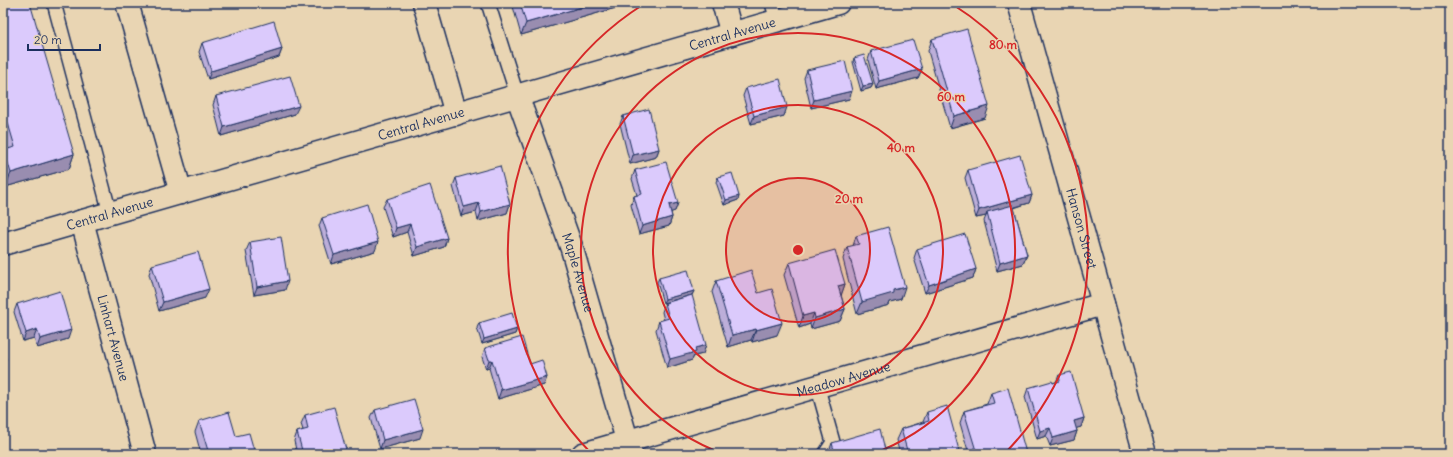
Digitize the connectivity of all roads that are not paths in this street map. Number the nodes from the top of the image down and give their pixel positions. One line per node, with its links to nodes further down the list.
1 (54, 3): 13 (lane)
2 (127, 3): 12 (street)
3 (424, 3): 11 (street)
4 (488, 3): 10 (lane)
5 (723, 3): 9 (street)
6 (838, 3): 8 (street, Central Avenue)
7 (1019, 3): 16 (street, Hanson Street)
8 (774, 12): 9 (street, Central Avenue)
9 (732, 34): 10 (street, Central Avenue)
10 (517, 95): 11 (street, Central Avenue); 18 (street, Maple Avenue)
11 (456, 114): 12 (street, Central Avenue)
12 (181, 193): 13 (street, Central Avenue)
13 (110, 213): 14 (street, Central Avenue)
14 (82, 222): 15 (street, Central Avenue); 19 (street, Linhart Avenue)
15 (3, 244)
16 (1103, 304): 17 (street, Meadow Avenue); 22 (street, Hanson Street)
17 (817, 385): 18 (street, Meadow Avenue); 21 (lane)
18 (629, 448): 20 (street, Meadow Avenue)
19 (145, 454)
20 (583, 454)
21 (825, 454)
22 (1145, 454)

